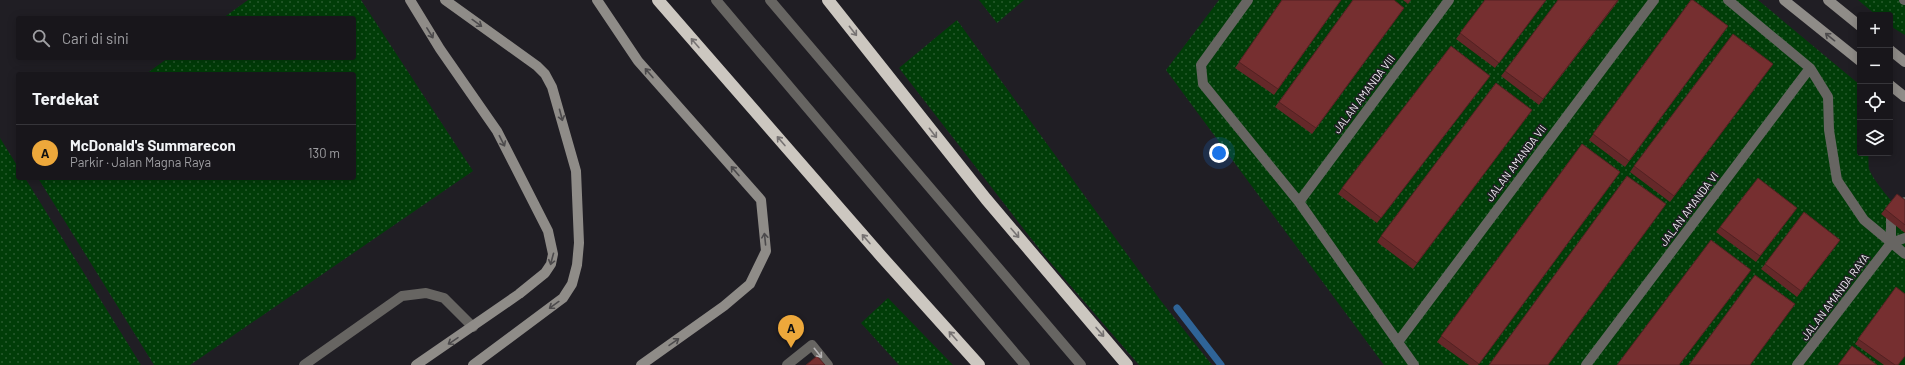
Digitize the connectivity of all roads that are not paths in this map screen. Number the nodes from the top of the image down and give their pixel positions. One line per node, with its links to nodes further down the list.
1 (410, 0): 26 (street, one-way to 26)
2 (445, 0): 30 (street, one-way to 30)
3 (597, 0): 31 (street, one-way to 3)
4 (658, 0): 34 (highway, one-way to 4)
5 (716, 0): 35 (street)
6 (770, 0): 36 (street)
7 (828, 0): 37 (highway, one-way to 37)
8 (1248, 0): 21 (street)
9 (1449, 0): 21 (street, JALAN AMANDA VIII)
10 (1654, 0): 27 (street, JALAN AMANDA VII)
11 (1728, 0): 18 (street)
12 (1784, 0): 16 (street, one-way to 12)
13 (1828, 0): 14 (street)
14 (1857, 24)
15 (1893, 52): 17 (street)
16 (1857, 59)
17 (1905, 62)
18 (1810, 68): 24 (street); 39 (street, JALAN AMANDA VI)
19 (1893, 87): 20 (street)
20 (1905, 97)
21 (1298, 202): 27 (street)
22 (1905, 202): 24 (street)
23 (1905, 238): 24 (street)
24 (1891, 243): 25 (street); 40 (street, JALAN AMANDA RAYA)
25 (1905, 254)
26 (472, 327): 28 (street); 29 (street, one-way to 29)
27 (1398, 342): 38 (street)
28 (304, 365)
29 (416, 365)
30 (473, 365)
31 (642, 365)
32 (787, 365): 33 (street, one-way to 33)
33 (828, 365)
34 (979, 365)
35 (1025, 365)
36 (1081, 365)
37 (1127, 365)
38 (1414, 365)
39 (1586, 365)
40 (1797, 365)

